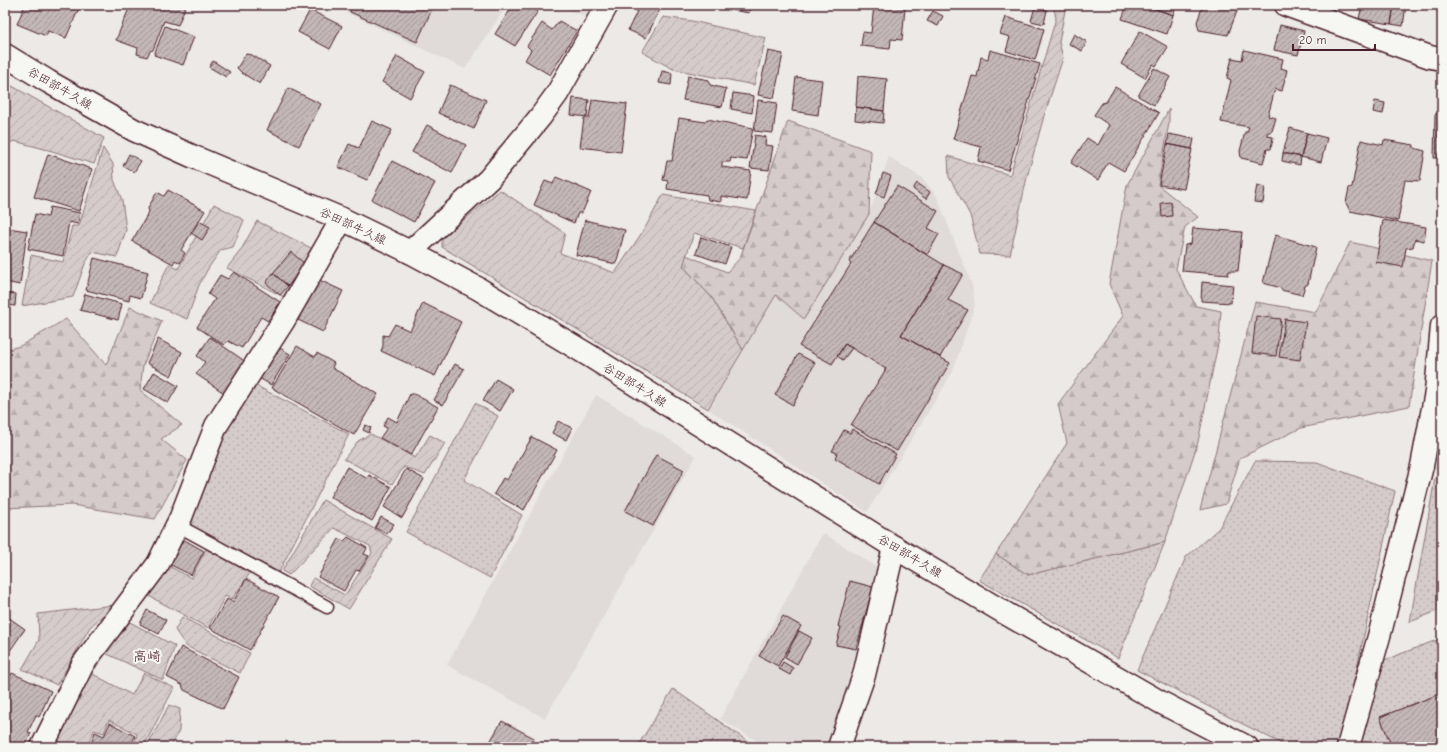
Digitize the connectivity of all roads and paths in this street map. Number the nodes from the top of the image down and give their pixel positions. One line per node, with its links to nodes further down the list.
1 (1286, 5): 4 (street)
2 (603, 6): 6 (street)
3 (5, 56): 5 (street, 谷田部牛久線)
4 (1442, 58)
5 (342, 220): 6 (street, 谷田部牛久線); 8 (street)
6 (410, 252): 9 (street, 谷田部牛久線)
7 (1442, 326): 14 (street)
8 (177, 526): 10 (lane); 11 (street)
9 (894, 547): 12 (street); 13 (street, 谷田部牛久線)
10 (326, 606)
11 (42, 747)
12 (839, 747)
13 (1247, 747)
14 (1348, 747)

